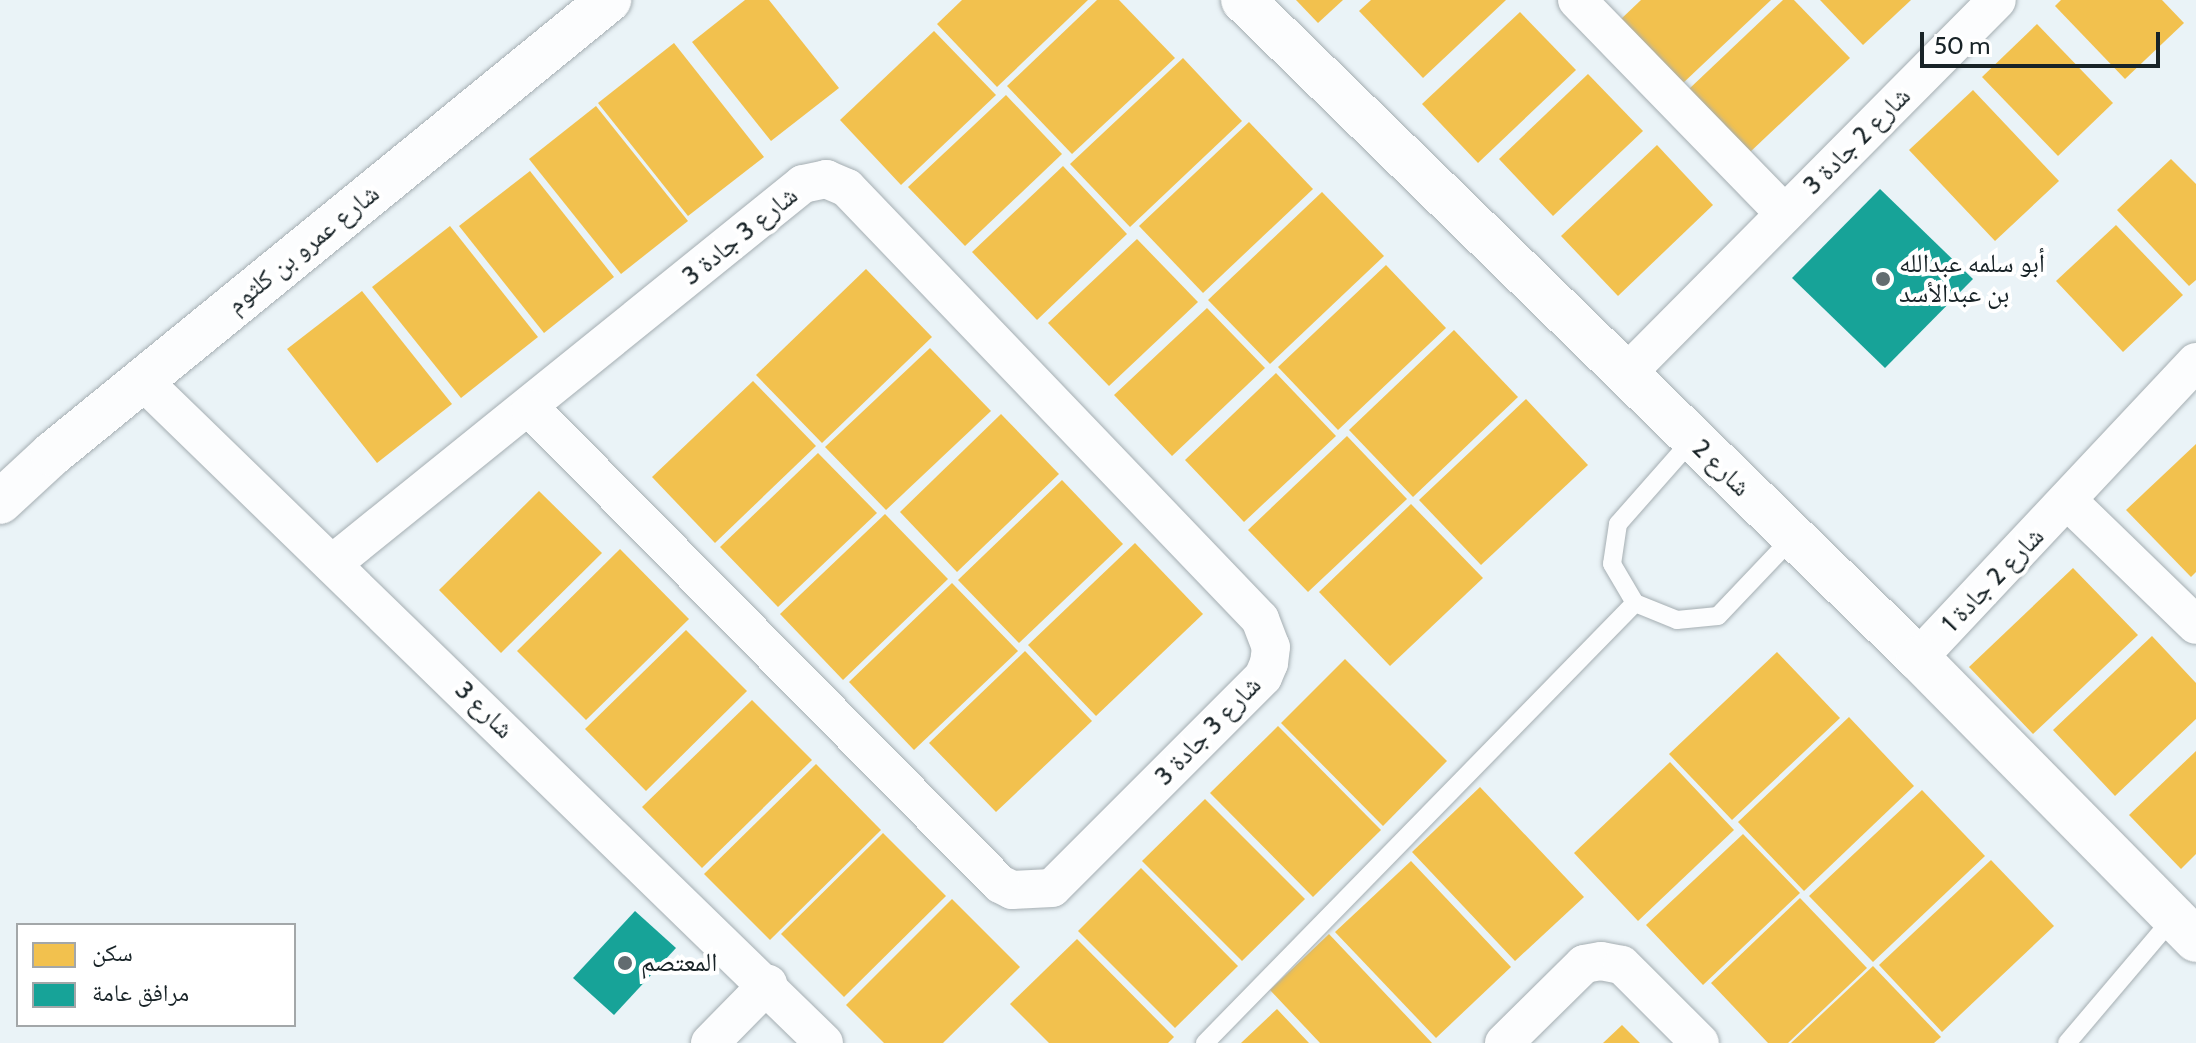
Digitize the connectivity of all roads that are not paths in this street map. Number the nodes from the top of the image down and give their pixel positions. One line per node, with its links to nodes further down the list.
1 (609, 0): 8 (street, شارع عمرو بن كلثوم)
2 (1243, 0): 7 (street, شارع 2)
3 (1577, 0): 5 (street, شارع 2 جادة 3)
4 (1997, 0): 5 (street, شارع 2 جادة 3)
5 (1785, 214): 7 (street, شارع 2 جادة 3)
6 (2196, 362): 11 (street, شارع 2 جادة 1)
7 (1627, 373): 10 (street, شارع 2)
8 (142, 380): 12 (street, شارع عمرو بن كلثوم); 14 (street, شارع 3)
9 (531, 409): 9 (street, شارع 3 جادة 3); 14 (street, شارع 3 جادة 3)
10 (1692, 440): 13 (street, شارع 2); 15 (lane)
11 (2068, 501): 16 (street); 17 (street, شارع 2 جادة 1)
12 (0, 502)
13 (1793, 537): 15 (lane); 17 (street, شارع 2)
14 (332, 564): 19 (street, شارع 3)
15 (1635, 603): 22 (lane)
16 (2196, 625)
17 (1918, 658): 18 (street, شارع 2)
18 (2185, 929): 25 (lane)
19 (768, 984): 20 (street); 21 (street, شارع 3)
20 (710, 1043)
21 (824, 1043)
22 (1205, 1043)
23 (1504, 1043): 24 (street)
24 (1700, 1043)
25 (2067, 1043)

